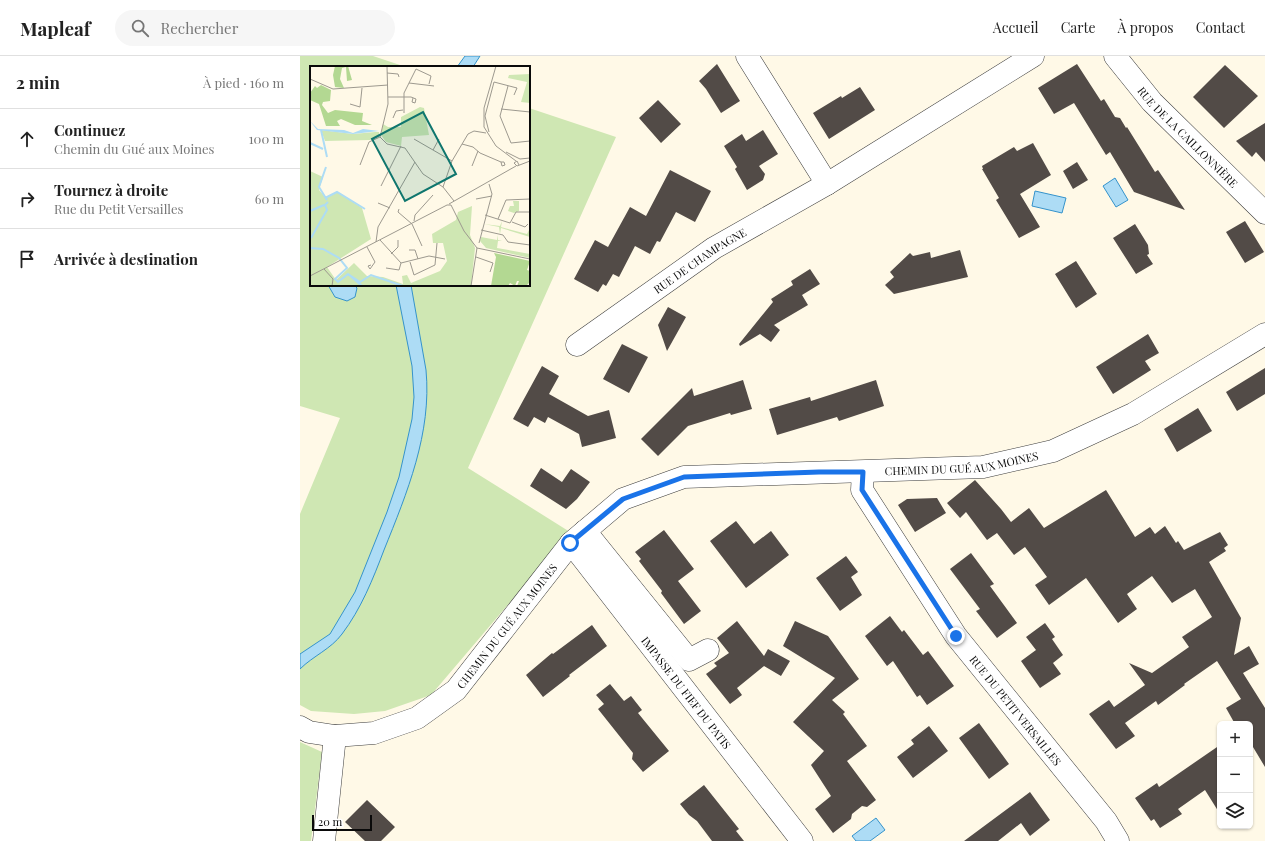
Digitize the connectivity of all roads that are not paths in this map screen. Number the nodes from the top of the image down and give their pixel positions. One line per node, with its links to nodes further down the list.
1 (747, 56): 4 (street)
2 (1032, 56): 4 (street, RUE DE CHAMPAGNE)
3 (1115, 56): 5 (street, RUE DE LA CAILLONNIÈRE)
4 (827, 184): 7 (street, RUE DE CHAMPAGNE)
5 (1265, 213)
6 (1265, 334): 8 (street, CHEMIN DU GUÉ AUX MOINES)
7 (577, 344)
8 (863, 472): 9 (street, CHEMIN DU GUÉ AUX MOINES); 15 (street, RUE DU PETIT VERSAILLES)
9 (578, 537): 10 (street); 12 (street, CHEMIN DU GUÉ AUX MOINES); 14 (street, IMPASSE DU FIEF DU PATIS)
10 (708, 650)
11 (300, 727): 12 (street, CHEMIN DU GUÉ AUX MOINES)
12 (335, 736): 13 (street)
13 (324, 841)
14 (802, 841)
15 (1118, 841)

